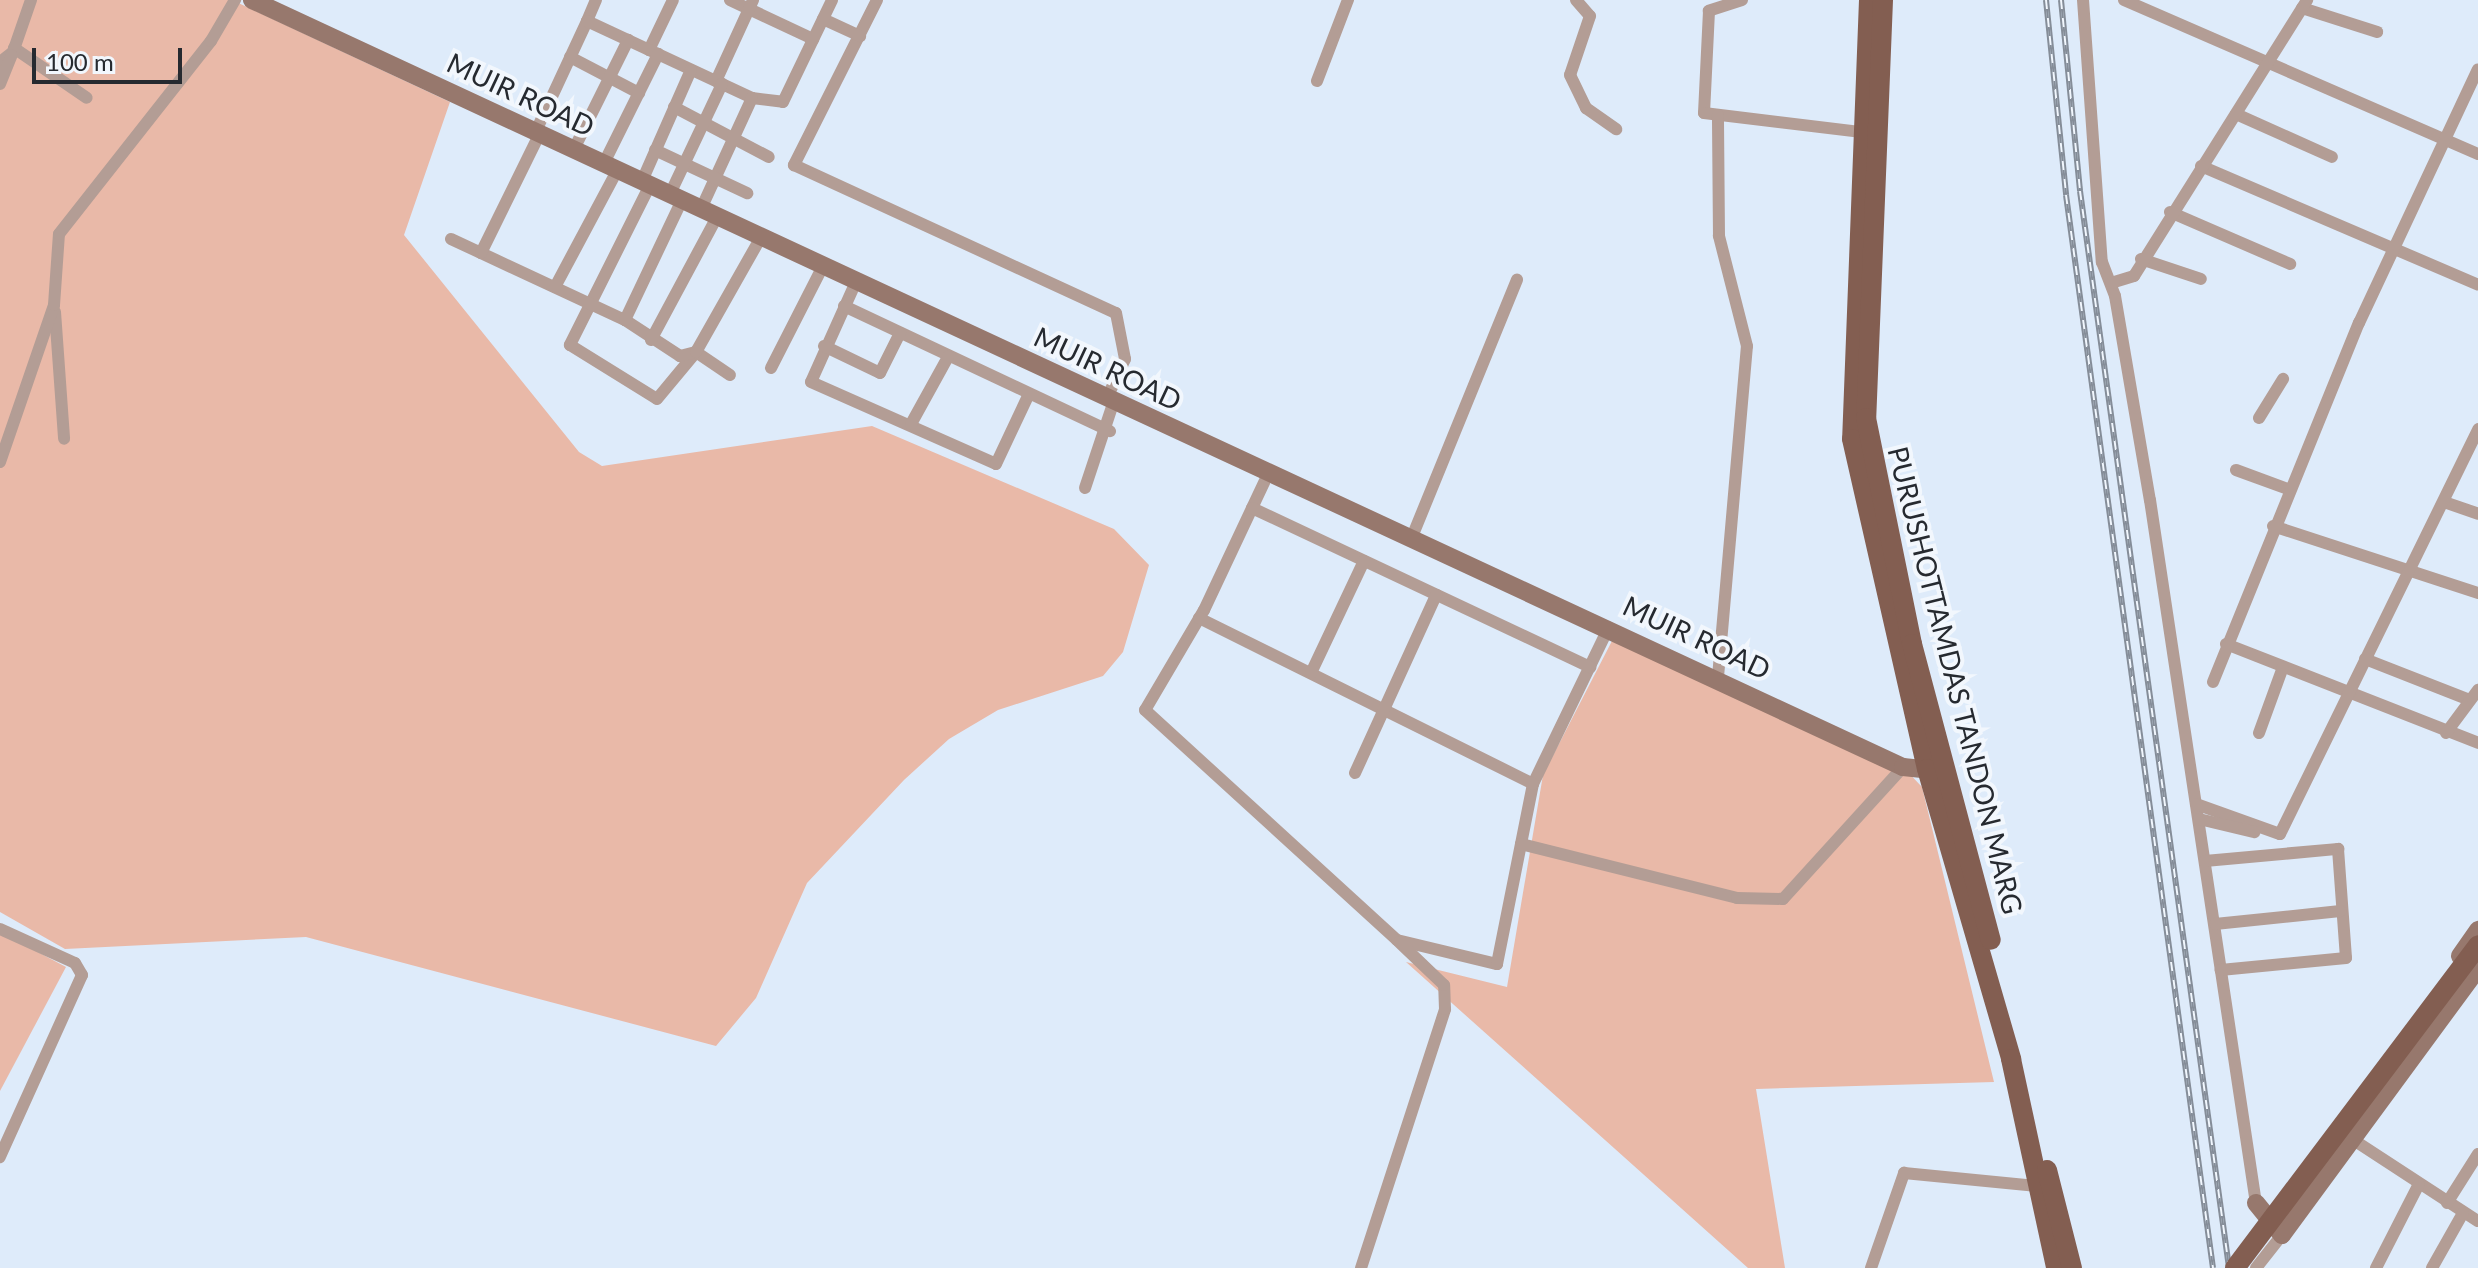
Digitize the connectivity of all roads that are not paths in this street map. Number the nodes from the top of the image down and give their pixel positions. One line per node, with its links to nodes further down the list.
1 (31, 0): 24 (street)
2 (235, 0): 75 (street)
3 (252, 0): 43 (main road, MUIR ROAD)
4 (596, 0): 19 (street)
5 (673, 0): 25 (street)
6 (730, 0): 16 (street)
7 (832, 0): 18 (street)
8 (877, 0): 21 (street)
9 (1348, 0): 32 (street)
10 (1576, 0): 42 (street)
11 (1742, 0): 40 (street)
12 (1869, 0): 44 (main road)
13 (1883, 0): 124 (main road, PURUSHOTTAMDAS TANDON MARG)
14 (2083, 0): 70 (street)
15 (2124, 0): 27 (street)
16 (751, 4): 22 (street); 33 (street)
17 (2304, 4): 20 (street); 27 (street)
18 (823, 19): 21 (street); 22 (street)
19 (587, 21): 23 (street); 26 (street)
20 (2377, 32)
21 (860, 36): 87 (street)
22 (813, 39): 37 (street)
23 (628, 40): 25 (street); 31 (street)
24 (14, 50): 28 (street); 34 (street); 36 (street)
25 (654, 52): 30 (street); 35 (street)
26 (570, 57): 31 (street); 43 (street)
27 (2271, 60): 39 (street); 46 (street)
28 (0, 62)
29 (2478, 69): 46 (street)
30 (691, 70): 33 (street); 38 (street)
31 (610, 78): 35 (street); 47 (street)
32 (1317, 81)
33 (719, 83): 37 (street); 41 (street)
34 (0, 84)
35 (639, 93): 53 (street)
36 (87, 98)
37 (752, 98): 45 (street)
38 (674, 107): 41 (street); 48 (street)
39 (2236, 114): 51 (street); 54 (street)
40 (1718, 115): 44 (street); 114 (street)
41 (704, 122): 45 (street); 52 (street)
42 (1616, 129)
43 (538, 132): 47 (main road, MUIR ROAD); 63 (street)
44 (1862, 132): 124 (main road)
45 (734, 136): 50 (street); 55 (street)
46 (2447, 142): 49 (street); 64 (street)
47 (574, 149): 53 (main road, MUIR ROAD)
48 (655, 150): 52 (street); 56 (street)
49 (2478, 154)
50 (769, 157)
51 (2332, 157)
52 (685, 164): 55 (street); 58 (street)
53 (611, 166): 56 (main road, MUIR ROAD); 73 (street)
54 (2201, 166): 59 (street); 64 (street)
55 (715, 178): 57 (street); 60 (street)
56 (646, 183): 58 (main road, MUIR ROAD); 74 (street)
57 (747, 193)
58 (676, 197): 60 (main road, MUIR ROAD); 77 (street)
59 (2170, 212): 65 (street); 66 (street)
60 (708, 215): 62 (main road, MUIR ROAD); 79 (street)
61 (451, 239): 63 (street)
62 (760, 239): 67 (main road, MUIR ROAD); 81 (street)
63 (481, 253): 73 (street)
64 (2394, 253): 72 (street); 97 (street)
65 (2141, 259): 68 (street); 70 (street)
66 (2290, 264)
67 (822, 268): 71 (main road, MUIR ROAD); 83 (street)
68 (2201, 279)
69 (1517, 280): 102 (street)
70 (2111, 283): 127 (street)
71 (855, 284): 76 (street); 87 (main road, MUIR ROAD)
72 (2478, 285)
73 (555, 287): 74 (street)
74 (589, 303): 77 (street); 81 (street)
75 (54, 305): 92 (street); 93 (street)
76 (844, 306): 78 (street); 80 (street)
77 (625, 320): 79 (street)
78 (900, 333): 80 (street); 82 (street)
79 (651, 340): 81 (street)
80 (824, 346): 89 (street)
81 (696, 352): 84 (street)
82 (948, 357): 86 (street); 89 (street)
83 (771, 368)
84 (730, 375)
85 (2283, 379): 88 (street)
86 (1028, 396): 89 (street); 90 (street)
87 (1110, 400): 90 (street); 95 (main road, MUIR ROAD)
88 (2259, 418)
89 (911, 424)
90 (1110, 431): 96 (street)
91 (2478, 431): 98 (street)
92 (64, 439)
93 (0, 462)
94 (2236, 470): 97 (street)
95 (1269, 472): 99 (street); 102 (main road, MUIR ROAD)
96 (1085, 488)
97 (2288, 489): 101 (street)
98 (2444, 502): 100 (street); 104 (street)
99 (1252, 508): 103 (street); 107 (street)
100 (2478, 514)
101 (2273, 526): 104 (street); 109 (street)
102 (1412, 537): 108 (main road, MUIR ROAD)
103 (1364, 561): 106 (street); 113 (street)
104 (2408, 572): 105 (street); 110 (street)
105 (2478, 593)
106 (1436, 595): 111 (street); 119 (street)
107 (1199, 618): 113 (street); 136 (street)
108 (1609, 627): 111 (street); 114 (main road, MUIR ROAD)
109 (2226, 644): 112 (street); 115 (street)
110 (2365, 659): 117 (street); 118 (street)
111 (1590, 667): 126 (street)
112 (2283, 667): 117 (street); 120 (street)
113 (1311, 673): 119 (street)
114 (1718, 677): 123 (main road, MUIR ROAD)
115 (2213, 682)
116 (2478, 690): 118 (street)
117 (2347, 696): 121 (street); 127 (street)
118 (2467, 699): 121 (street)
119 (1384, 710): 125 (street); 126 (street)
120 (2259, 733)
121 (2446, 733): 122 (street)
122 (2478, 743)
123 (1903, 767): 124 (main road, MUIR ROAD); 129 (street)
124 (1936, 770): 145 (main road); 154 (main road, PURUSHOTTAMDAS TANDON MARG)
125 (1355, 773)
126 (1533, 784): 129 (street)
127 (2196, 804): 128 (street)
128 (2199, 819): 130 (street); 131 (street)
129 (1521, 844): 136 (street)
130 (2276, 850): 131 (street); 132 (street)
131 (2205, 861): 133 (street)
132 (2340, 911): 133 (street); 139 (street)
133 (2215, 924): 139 (street)
134 (0, 929): 143 (street)
135 (2478, 930): 140 (main road)
136 (1397, 940): 151 (street)
137 (2478, 945): 155 (main road, bridge)
138 (2478, 968): 141 (main road)
139 (2221, 970): 147 (street)
140 (2336, 1129): 141 (street); 147 (main road)
141 (2353, 1139): 144 (street); 150 (main road)
142 (2478, 1154): 146 (street)
143 (0, 1157)
144 (2419, 1184): 146 (street); 157 (street)
145 (2037, 1186): 152 (street); 153 (main road)
146 (2447, 1203): 148 (street)
147 (2263, 1209): 150 (main road)
148 (2463, 1213): 149 (street); 158 (street)
149 (2478, 1221)
150 (2282, 1235): 156 (street)
151 (1361, 1268)
152 (1871, 1268)
153 (2056, 1268)
154 (2072, 1268)
155 (2235, 1268)
156 (2256, 1268)
157 (2376, 1268)
158 (2432, 1268)

